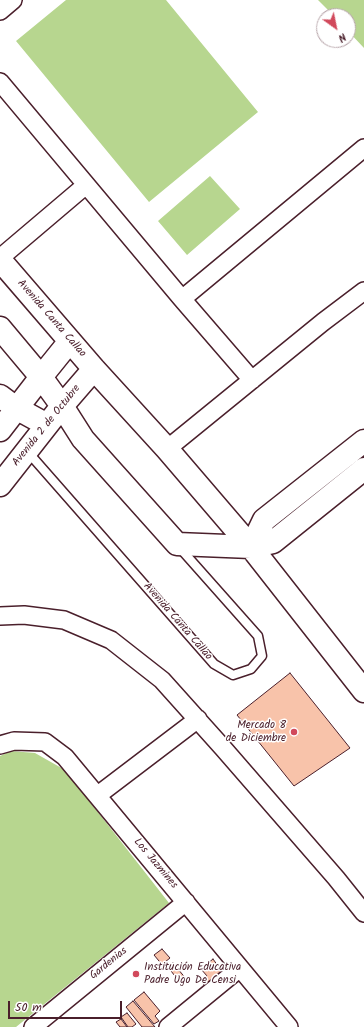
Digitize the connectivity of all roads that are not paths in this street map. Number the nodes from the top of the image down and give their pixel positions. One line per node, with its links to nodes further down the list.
1 (13, 0): 2 (street)
2 (0, 11)
3 (0, 82): 5 (street)
4 (364, 148): 8 (street)
5 (86, 185): 6 (street); 8 (street)
6 (0, 259): 10 (main road, Avenida Canta Callao)
7 (364, 291): 13 (street)
8 (182, 299): 13 (street)
9 (0, 328): 12 (main road, Avenida Canta Callao)
10 (70, 341): 11 (main road, Avenida Canta Callao); 12 (main road)
11 (94, 369): 15 (main road, Avenida 2 de Octubre); 20 (main road, Avenida Canta Callao)
12 (41, 377): 14 (main road); 15 (main road, Avenida Canta Callao)
13 (252, 380): 20 (street)
14 (8, 402): 16 (main road, Avenida Canta Callao); 17 (main road)
15 (62, 406): 16 (main road, Avenida 2 de Octubre); 18 (main road, Avenida Canta Callao)
16 (47, 425): 18 (main road, Avenida Canta Callao); 21 (main road, Avenida 2 de Octubre)
17 (0, 430)
18 (83, 439): 24 (main road, Avenida Canta Callao)
19 (364, 441): 25 (main road)
20 (167, 449): 25 (main road, Avenida Canta Callao)
21 (26, 450): 23 (main road, Avenida 2 de Octubre); 24 (lane, Avenida Canta Callao)
22 (361, 477): 25 (main road)
23 (0, 485)
24 (177, 544): 25 (main road)
25 (251, 547): 27 (main road, Avenida Canta Callao)
26 (0, 616): 28 (street)
27 (364, 691)
28 (198, 719): 30 (street); 32 (street)
29 (0, 745): 30 (street, Los Jazmines)
30 (98, 795): 31 (street, Los Jazmines)
31 (186, 902): 33 (street, Los Jazmines); 34 (street, Gardenias)
32 (364, 913)
33 (240, 968): 35 (street); 36 (street, Los Jazmines)
34 (33, 1027)
35 (168, 1027)
36 (289, 1027)

